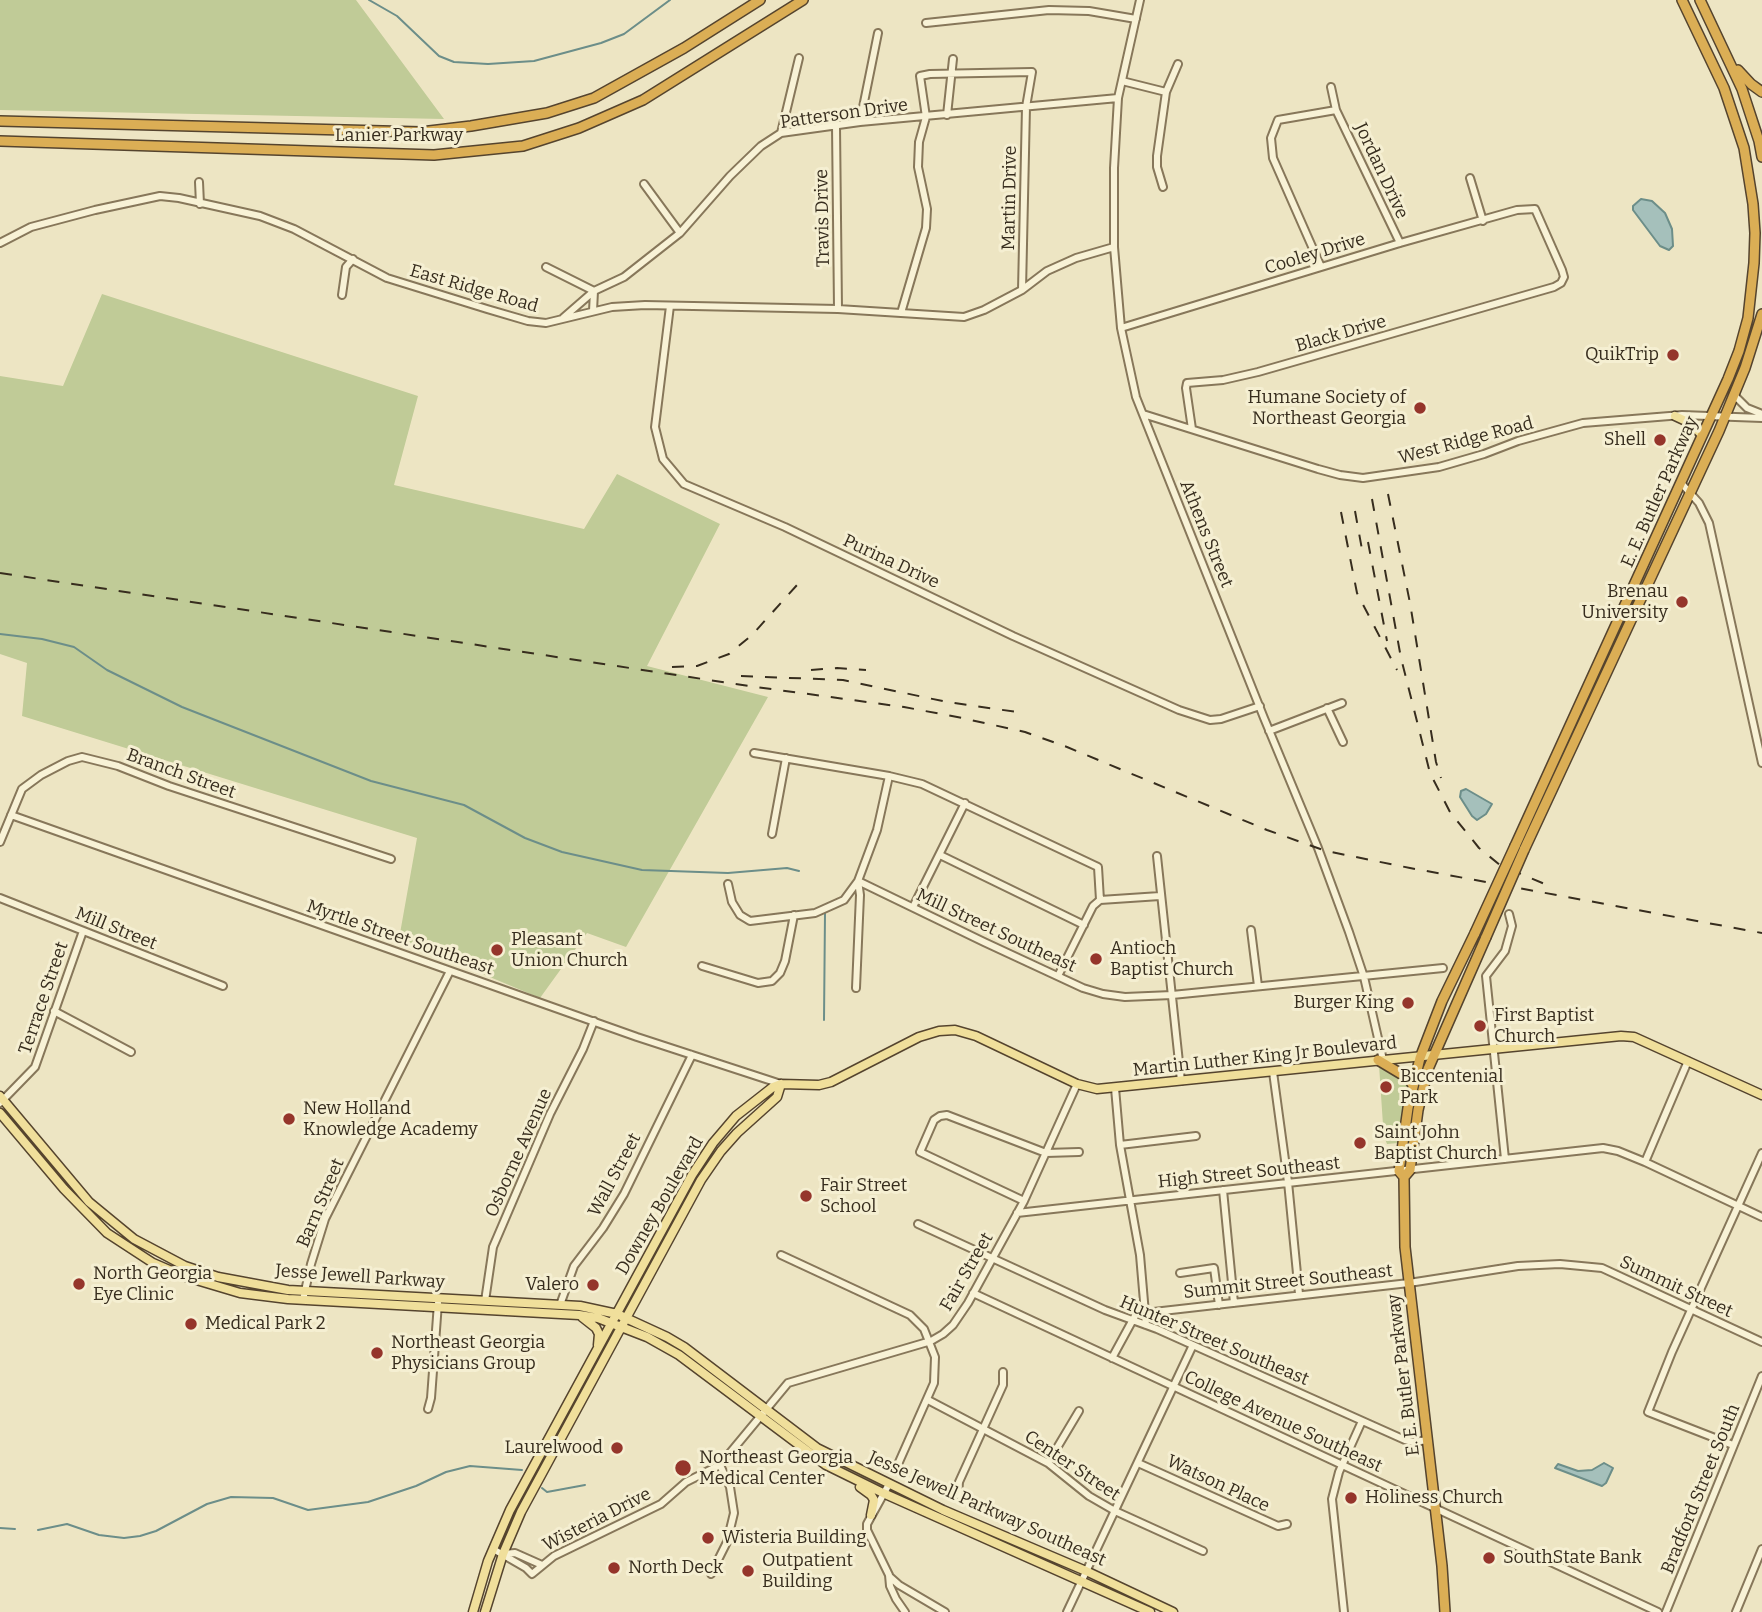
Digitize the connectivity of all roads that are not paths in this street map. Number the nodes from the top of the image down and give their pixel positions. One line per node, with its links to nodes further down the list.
1 (761, 0): 23 (highway, Lanier Parkway)
2 (803, 0): 27 (highway, Lanier Parkway)
3 (1140, 0): 6 (street, Athens Street)
4 (1682, 0): 29 (highway, E. E. Butler Parkway)
5 (1700, 0): 9 (highway)
6 (1136, 19): 7 (street); 14 (street, Athens Street)
7 (926, 23)
8 (878, 33): 24 (street)
9 (1718, 36): 17 (highway); 28 (highway)
10 (799, 58): 26 (street)
11 (953, 59): 13 (street)
12 (1178, 64): 16 (street)
13 (952, 73): 19 (street, Martin Drive); 21 (street); 22 (street)
14 (1122, 81): 16 (street); 18 (street, Athens Street)
15 (1331, 87): 20 (street, Jordan Drive)
16 (1166, 92): 33 (street)
17 (1762, 92)
18 (1118, 98): 19 (street, Patterson Drive); 39 (street, Athens Street)
19 (1026, 107): 21 (street, Patterson Drive); 44 (street, Martin Drive)
20 (1336, 110): 38 (street, Jordan Drive); 42 (street)
21 (947, 115): 22 (street, Patterson Drive)
22 (926, 117): 24 (street, Patterson Drive); 50 (street)
23 (0, 121)
24 (860, 122): 25 (street, Patterson Drive)
25 (836, 126): 26 (street, Patterson Drive); 48 (street, Travis Drive)
26 (781, 133): 36 (street, Patterson Drive)
27 (0, 141)
28 (1761, 147): 29 (highway)
29 (1744, 150): 57 (highway, E. E. Butler Parkway)
30 (1470, 178): 35 (street)
31 (199, 182): 34 (street)
32 (644, 184): 36 (street)
33 (1163, 187)
34 (200, 204): 37 (street, East Ridge Road); 40 (street, East Ridge Road)
35 (1483, 221): 38 (street, Cooley Drive); 43 (street, Cooley Drive)
36 (680, 233): 45 (street, Patterson Drive)
37 (0, 243)
38 (1399, 243): 42 (street, Cooley Drive)
39 (1114, 247): 44 (street, East Ridge Road); 53 (street, Athens Street)
40 (353, 259): 46 (street); 52 (street, East Ridge Road)
41 (546, 267): 45 (street)
42 (1321, 267): 53 (street, Cooley Drive)
43 (1545, 289): 60 (street, Black Drive)
44 (1023, 290): 50 (street, East Ridge Road)
45 (594, 291): 49 (street); 52 (street, Patterson Drive)
46 (342, 295)
47 (670, 306): 48 (street, East Ridge Road); 49 (street, East Ridge Road); 65 (street, Purina Drive)
48 (838, 309): 50 (street, East Ridge Road)
49 (593, 311): 52 (street, East Ridge Road)
50 (901, 313)
51 (1762, 314): 54 (highway, E. E. Butler Parkway)
52 (559, 322)
53 (1121, 328): 55 (street, Athens Street)
54 (1734, 395): 58 (street); 59 (highway, E. E. Butler Parkway)
55 (1143, 414): 60 (street, West Ridge Road); 65 (street, Athens Street)
56 (1675, 416): 57 (street, West Ridge Road); 60 (street, West Ridge Road); 61 (main road)
57 (1711, 416): 59 (street, West Ridge Road); 61 (highway, E. E. Butler Parkway)
58 (1762, 416): 59 (street, West Ridge Road)
59 (1725, 417): 63 (highway, E. E. Butler Parkway)
60 (1192, 429)
61 (1702, 435): 62 (highway, E. E. Butler Parkway)
62 (1682, 484): 63 (street); 77 (highway, E. E. Butler Parkway)
63 (1690, 491): 71 (street); 77 (highway, E. E. Butler Parkway)
64 (1342, 703): 66 (street)
65 (1260, 706): 67 (street, Athens Street)
66 (1327, 708): 67 (street); 68 (street)
67 (1269, 731): 96 (street, Athens Street)
68 (1343, 742)
69 (754, 753): 70 (street)
70 (786, 758): 72 (street); 75 (street)
71 (1762, 763)
72 (889, 776): 73 (street); 81 (street)
73 (965, 803): 78 (street); 85 (street)
74 (11, 815): 76 (street, Branch Street); 80 (street, Branch Street); 94 (street, Myrtle Street Southeast)
75 (772, 834)
76 (0, 842)
77 (1519, 848): 106 (highway, E. E. Butler Parkway, bridge); 107 (highway, E. E. Butler Parkway, bridge)
78 (940, 855): 86 (street); 89 (street)
79 (1157, 856): 83 (street)
80 (391, 859)
81 (858, 881): 86 (street, Mill Street Southeast); 88 (street); 99 (street)
82 (728, 884): 88 (street)
83 (1160, 896): 85 (street); 100 (street)
84 (0, 898): 91 (street, Mill Street)
85 (1100, 900): 89 (street)
86 (913, 907): 95 (street, Mill Street Southeast)
87 (1509, 914): 103 (street)
88 (794, 915): 92 (street)
89 (1084, 925): 95 (street)
90 (1251, 930): 98 (street)
91 (83, 931): 97 (street, Mill Street); 101 (street, Terrace Street)
92 (702, 965)
93 (1443, 968): 96 (street, Mill Street Southeast)
94 (450, 971): 102 (street, Myrtle Street Southeast); 141 (street, Barn Street)
95 (1058, 976): 100 (street, Mill Street Southeast)
96 (1364, 977): 98 (street, Mill Street Southeast); 108 (street, Athens Street)
97 (223, 986)
98 (1258, 986): 100 (street, Mill Street Southeast)
99 (856, 988)
100 (1172, 995): 111 (street)
101 (54, 1011): 104 (street); 117 (street, Terrace Street)
102 (594, 1021): 105 (street, Myrtle Street Southeast); 143 (street, Osborne Avenue)
103 (1493, 1049): 106 (main road, Martin Luther King Jr Boulevard); 109 (main road, Martin Luther King Jr Boulevard); 124 (street)
104 (131, 1052)
105 (692, 1055): 112 (street, Myrtle Street Southeast); 145 (street, Wall Street)
106 (1434, 1055): 107 (main road, Martin Luther King Jr Boulevard); 126 (highway, E. E. Butler Parkway)
107 (1420, 1058): 108 (main road, Martin Luther King Jr Boulevard); 114 (highway, E. E. Butler Parkway)
108 (1380, 1060): 110 (main road, Martin Luther King Jr Boulevard); 114 (highway)
109 (1688, 1061): 116 (main road, Martin Luther King Jr Boulevard); 125 (street)
110 (1273, 1072): 111 (main road, Martin Luther King Jr Boulevard); 127 (street)
111 (1181, 1081): 115 (main road, Martin Luther King Jr Boulevard)
112 (781, 1084): 113 (main road, Martin Luther King Jr Boulevard); 150 (main road, Downey Boulevard); 152 (main road, Downey Boulevard)
113 (1077, 1084): 115 (main road, Martin Luther King Jr Boulevard); 122 (street, Fair Street)
114 (1413, 1085): 126 (highway, E. E. Butler Parkway)
115 (1115, 1088): 120 (street)
116 (1762, 1095)
117 (1, 1099): 141 (main road, Jesse Jewell Parkway)
118 (0, 1113): 141 (main road, Jesse Jewell Parkway)
119 (1196, 1136): 120 (street)
120 (1120, 1146): 129 (street)
121 (1079, 1152): 122 (street)
122 (1046, 1153): 130 (street, Fair Street); 130 (street)
123 (1762, 1153): 131 (street)
124 (1504, 1159): 125 (street, High Street Southeast); 126 (street, High Street Southeast)
125 (1645, 1162): 131 (street, High Street Southeast)
126 (1404, 1172): 127 (street, High Street Southeast); 138 (highway, E. E. Butler Parkway)
127 (1288, 1182): 128 (street, High Street Southeast); 140 (street)
128 (1223, 1190): 129 (street, High Street Southeast); 144 (street)
129 (1130, 1199): 132 (street, High Street Southeast); 149 (street)
130 (1024, 1200): 132 (street, Fair Street)
131 (1737, 1206): 133 (street, High Street Southeast); 148 (street)
132 (1017, 1213): 136 (street, Fair Street)
133 (1762, 1217)
134 (918, 1224): 136 (street, Hunter Street Southeast)
135 (781, 1255): 157 (street)
136 (992, 1257): 139 (street, Fair Street); 153 (street, Hunter Street Southeast)
137 (1180, 1273): 146 (street)
138 (1409, 1283): 140 (street, Summit Street Southeast); 148 (street, Summit Street); 172 (highway, E. E. Butler Parkway)
139 (973, 1293): 157 (street, Fair Street); 161 (street, College Avenue Southeast)
140 (1299, 1294): 144 (street, Summit Street Southeast)
141 (304, 1295): 142 (main road, Jesse Jewell Parkway); 147 (main road, Jesse Jewell Parkway)
142 (439, 1298): 143 (main road, Jesse Jewell Parkway); 147 (street)
143 (485, 1301): 145 (main road, Jesse Jewell Parkway)
144 (1234, 1303): 146 (street, Summit Street Southeast)
145 (560, 1305): 150 (main road, Jesse Jewell Parkway)
146 (1219, 1305): 149 (street, Summit Street Southeast)
147 (437, 1308): 151 (main road, Jesse Jewell Parkway); 167 (street)
148 (1691, 1309): 158 (street, Summit Street); 173 (street)
149 (1145, 1312): 153 (street, Summit Street Southeast); 155 (street)
150 (617, 1314): 152 (main road, Jesse Jewell Parkway Southeast); 154 (main road, Downey Boulevard)
151 (579, 1315): 154 (main road, Jesse Jewell Parkway); 160 (main road)
152 (628, 1318): 156 (main road, Downey Boulevard); 166 (main road, Jesse Jewell Parkway Southeast)
153 (1132, 1318): 155 (street, Hunter Street Southeast); 161 (street)
154 (612, 1324): 156 (main road, Jesse Jewell Parkway Southeast); 160 (main road, Downey Boulevard)
155 (1146, 1325): 159 (street, Hunter Street Southeast)
156 (622, 1328): 169 (main road, Jesse Jewell Parkway Southeast); 190 (main road, Downey Boulevard)
157 (931, 1342): 165 (street); 166 (street, Wisteria Drive)
158 (1762, 1342)
159 (1194, 1345): 164 (street); 170 (street, Hunter Street Southeast)
160 (596, 1352): 187 (main road, Downey Boulevard)
161 (1112, 1358): 164 (street, College Avenue Southeast)
162 (1003, 1372): 171 (street)
163 (1762, 1376): 173 (street, Bradford Street South)
164 (1173, 1387): 174 (street); 178 (street, College Avenue Southeast)
165 (928, 1400): 171 (street, Center Street); 179 (street)
166 (766, 1408): 169 (street, Wisteria Drive); 180 (main road, Jesse Jewell Parkway Southeast)
167 (428, 1409)
168 (1079, 1411): 175 (street)
169 (760, 1416): 176 (street, Wisteria Drive); 177 (main road, Jesse Jewell Parkway Southeast)
170 (1362, 1421): 172 (street, Hunter Street Southeast); 178 (street)
171 (984, 1428): 175 (street, Center Street); 182 (street)
172 (1428, 1440): 183 (highway, E. E. Butler Parkway)
173 (1733, 1446): 210 (street, Bradford Street South)
174 (1138, 1462): 184 (street); 186 (street, Watson Place)
175 (1048, 1464): 184 (street, Center Street)
176 (720, 1465): 191 (street, Wisteria Drive); 195 (street)
177 (826, 1465): 181 (main road, Jesse Jewell Parkway Southeast); 185 (main road)
178 (1342, 1465): 183 (street, College Avenue Southeast); 207 (street)
179 (895, 1471)
180 (888, 1484): 181 (street); 193 (main road, Jesse Jewell Parkway Southeast)
181 (883, 1493): 185 (street); 197 (main road, Jesse Jewell Parkway Southeast)
182 (958, 1495)
183 (1435, 1507): 208 (highway, E. E. Butler Parkway); 209 (street, College Avenue Southeast)
184 (1115, 1511): 189 (street, Center Street); 193 (street)
185 (871, 1515): 196 (street)
186 (1287, 1524)
187 (492, 1549): 190 (street); 200 (main road, Downey Boulevard)
188 (1762, 1549): 192 (street)
189 (1203, 1551)
190 (503, 1553): 191 (street); 191 (street, Wisteria Drive); 201 (main road, Downey Boulevard)
191 (542, 1564)
192 (1753, 1569): 194 (street); 211 (street)
193 (1086, 1571): 197 (street); 206 (main road, Jesse Jewell Parkway Southeast)
194 (1762, 1573)
195 (711, 1574)
196 (889, 1576): 198 (street); 199 (street)
197 (1082, 1581): 204 (street); 205 (main road, Jesse Jewell Parkway Southeast)
198 (909, 1591): 199 (street); 203 (street)
199 (901, 1603): 202 (street)
200 (473, 1612)
201 (485, 1612)
202 (905, 1612)
203 (945, 1612)
204 (1067, 1612)
205 (1150, 1612)
206 (1173, 1612)
207 (1344, 1612)
208 (1445, 1612)
209 (1658, 1612)
210 (1666, 1612)
211 (1735, 1612)

